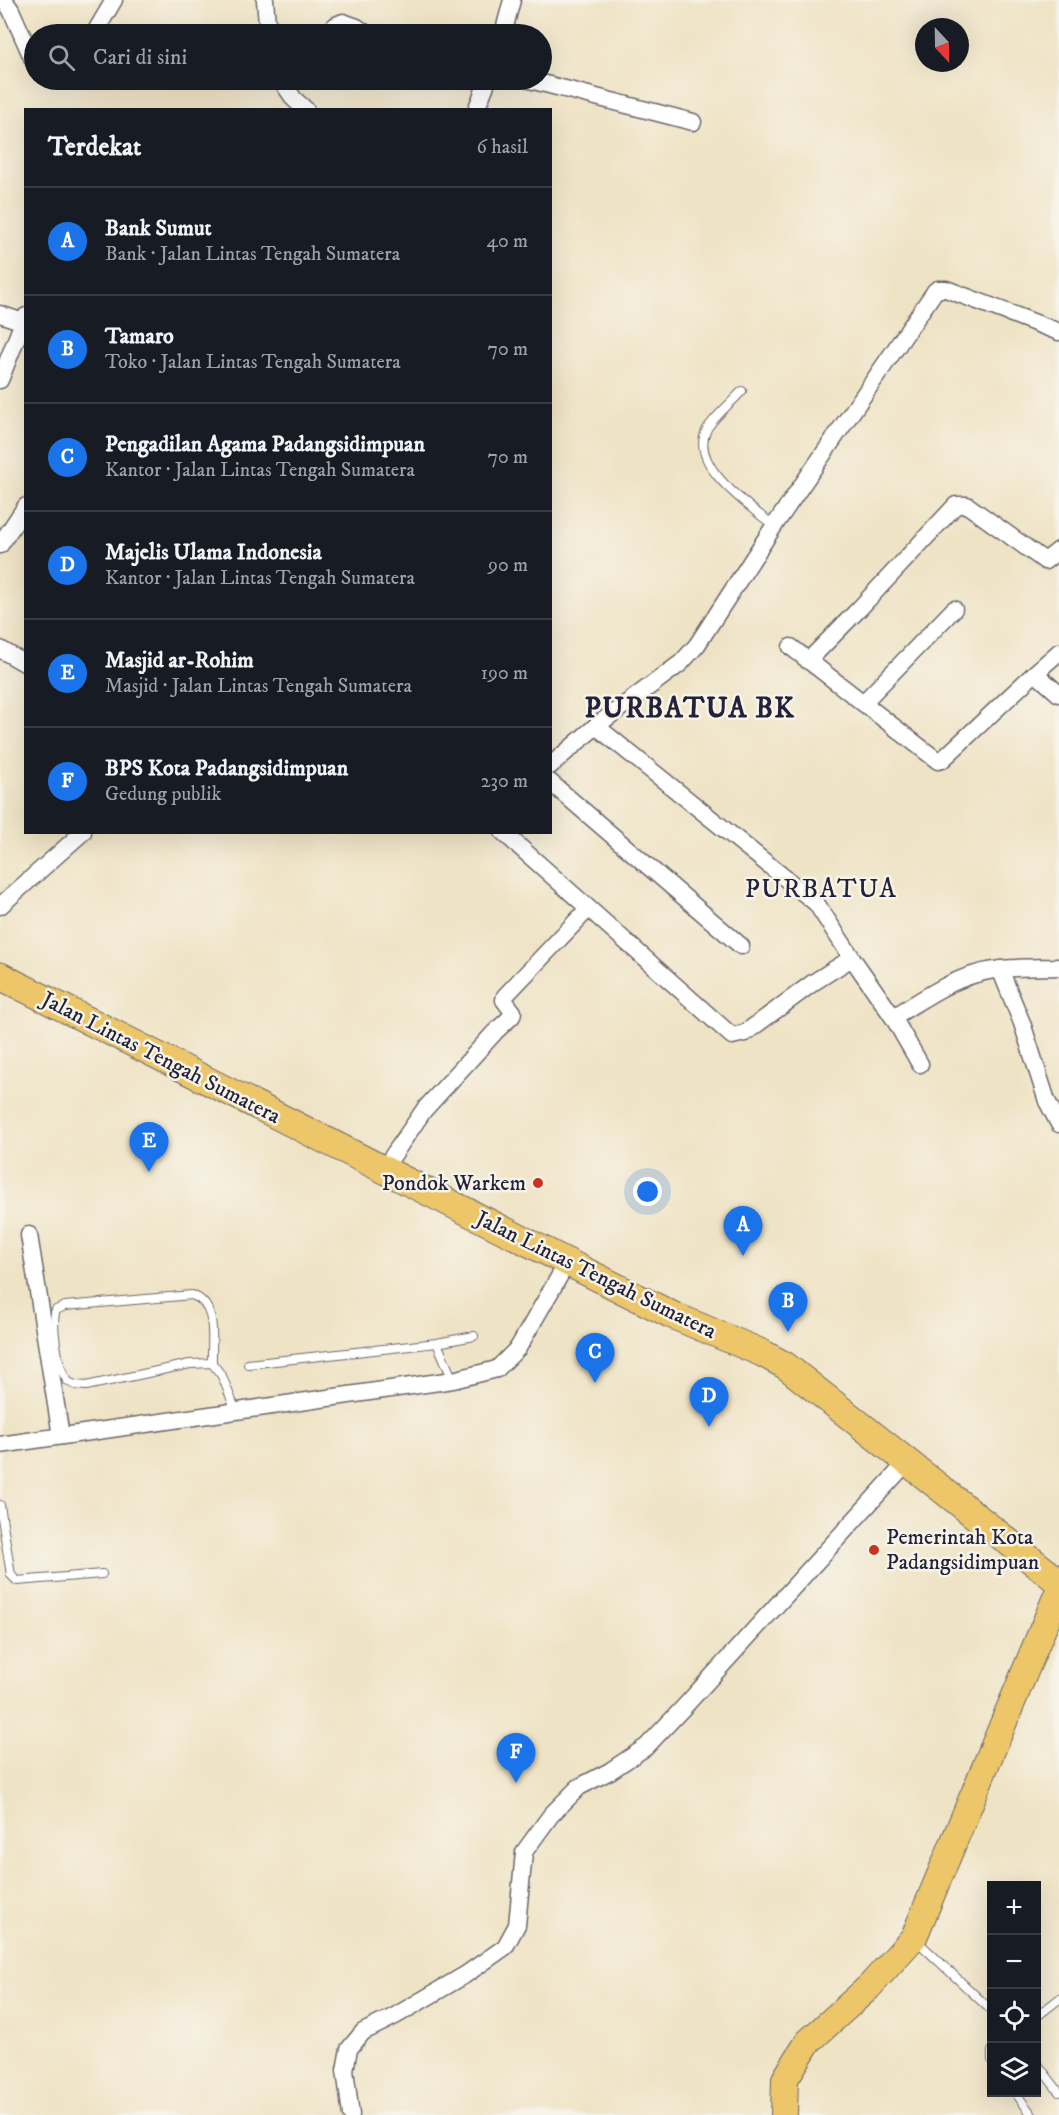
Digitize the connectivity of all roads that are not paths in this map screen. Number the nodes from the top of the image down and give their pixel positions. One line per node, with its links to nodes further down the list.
1 (114, 0): 5 (street)
2 (265, 0): 6 (street)
3 (512, 0): 7 (street)
4 (5, 1): 8 (street)
5 (100, 24)
6 (267, 24)
7 (506, 24)
8 (24, 39)
9 (552, 86): 14 (street)
10 (288, 90): 12 (street)
11 (484, 90): 13 (street)
12 (304, 108)
13 (477, 108)
14 (693, 122)
15 (0, 314): 16 (street)
16 (24, 319): 18 (street)
17 (1059, 332): 21 (street)
18 (0, 380)
19 (742, 391): 21 (lane)
20 (24, 509): 22 (street)
21 (774, 526): 33 (street)
22 (0, 545)
23 (1059, 550): 28 (street)
24 (954, 609): 32 (street)
25 (790, 647): 28 (street)
26 (0, 649): 29 (street)
27 (1059, 652): 30 (street)
28 (808, 661): 32 (street)
29 (24, 663)
30 (1035, 673): 31 (street); 32 (street)
31 (1059, 694)
32 (863, 703)
33 (596, 726): 34 (street); 41 (street)
34 (552, 764)
35 (552, 784): 40 (street)
36 (81, 834): 38 (street)
37 (505, 834): 39 (street)
38 (0, 906)
39 (588, 909): 41 (street); 48 (street)
40 (741, 946)
41 (852, 958): 45 (street)
42 (1059, 967): 43 (street)
43 (1000, 969): 45 (street); 47 (street)
44 (0, 976): 48 (highway, Jalan Lintas Tengah Sumatera)
45 (893, 1017): 46 (street)
46 (920, 1064)
47 (1059, 1124)
48 (383, 1170): 50 (highway, Jalan Lintas Tengah Sumatera)
49 (29, 1236): 57 (street)
50 (567, 1263): 55 (street); 59 (highway, Jalan Lintas Tengah Sumatera)
51 (474, 1336): 52 (lane)
52 (437, 1343): 54 (lane); 55 (lane)
53 (212, 1363): 53 (lane); 56 (lane)
54 (248, 1364)
55 (453, 1380): 56 (street)
56 (236, 1411): 57 (street)
57 (62, 1436): 58 (street)
58 (0, 1445)
59 (908, 1461): 62 (highway, Jalan Lintas Tengah Sumatera); 70 (street)
60 (0, 1504): 61 (lane)
61 (102, 1574)
62 (1058, 1582): 63 (main road)
63 (914, 1937): 65 (lane); 71 (main road)
64 (1059, 1999): 66 (lane)
65 (987, 2006)
66 (1041, 2013)
67 (1041, 2069): 68 (lane)
68 (1059, 2092)
69 (1019, 2097): 72 (lane)
70 (351, 2115)
71 (784, 2115)
72 (1032, 2115)

